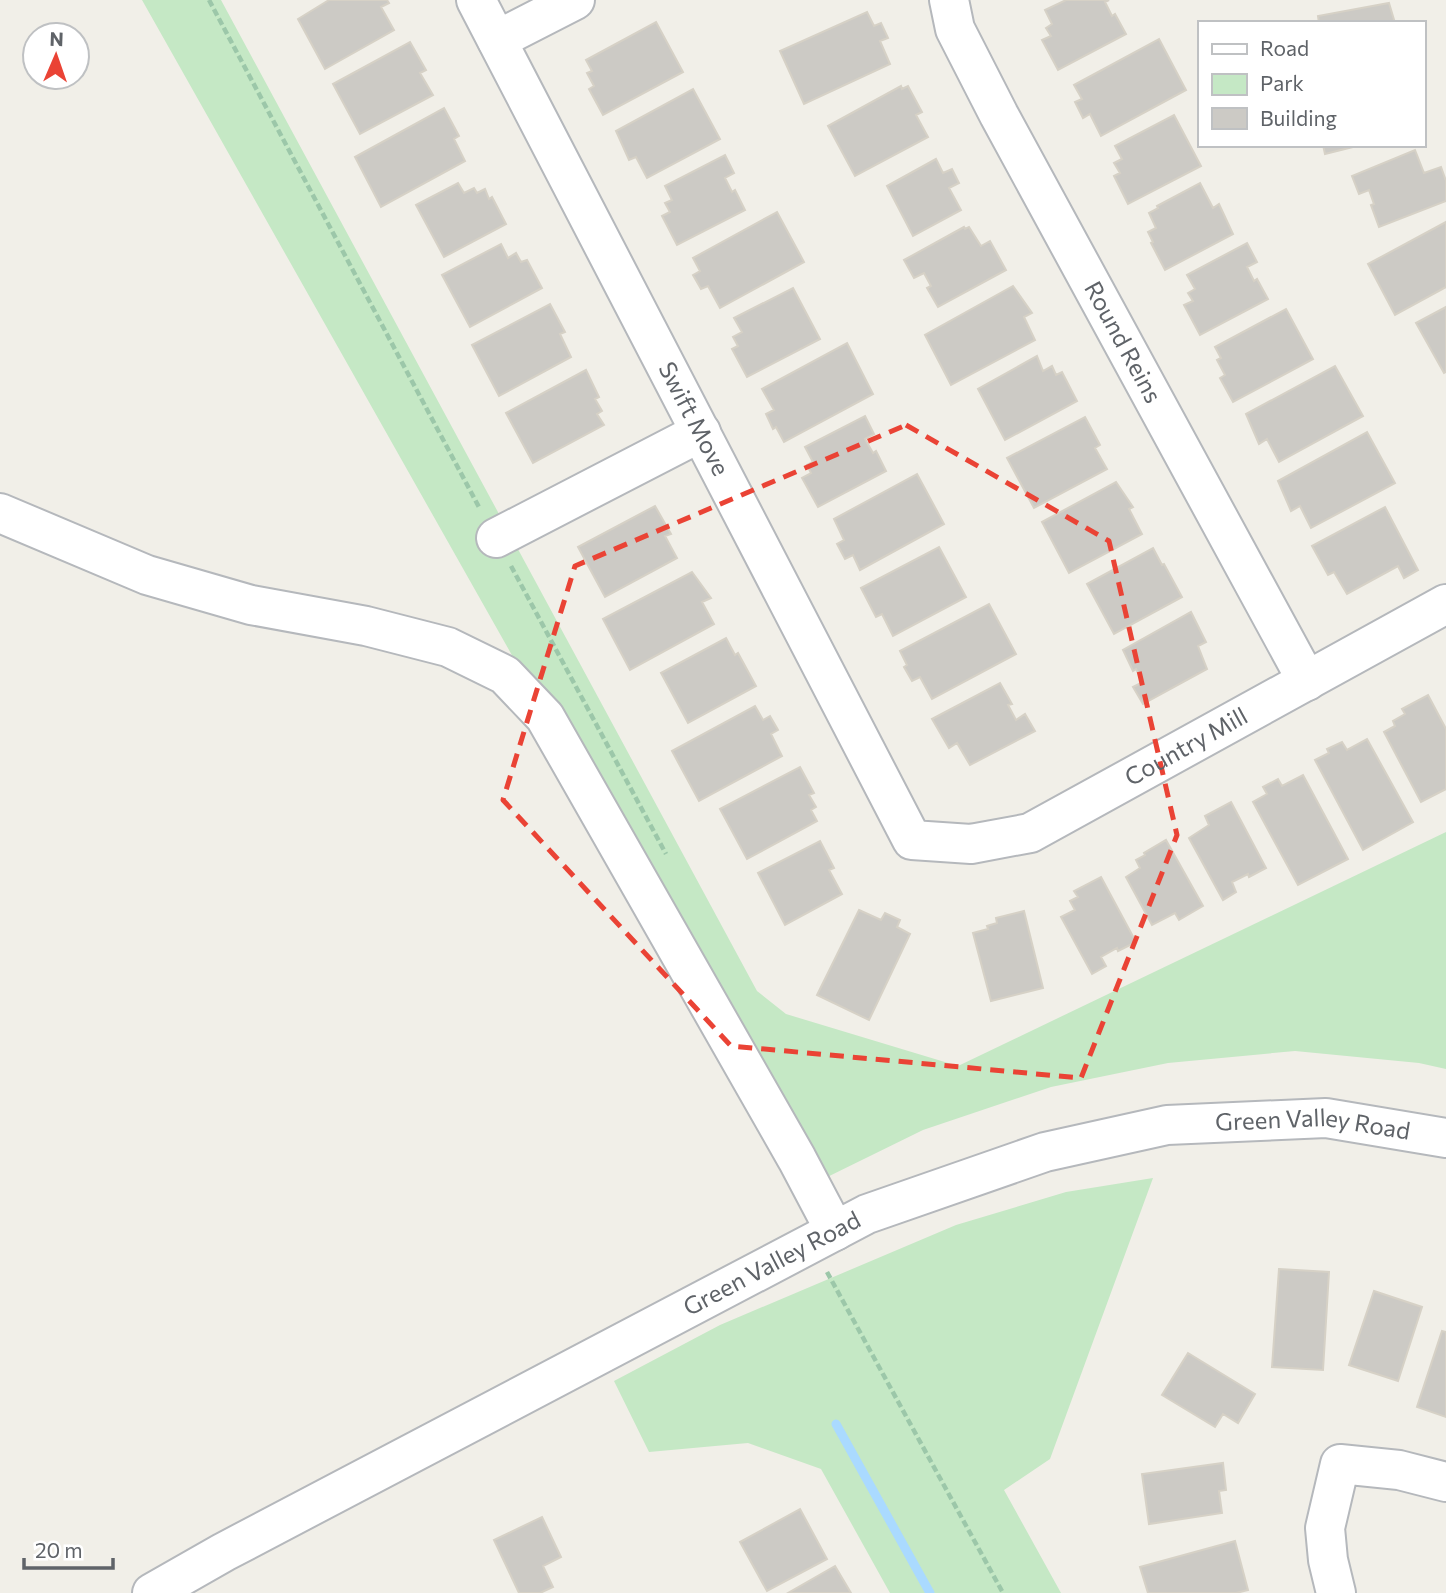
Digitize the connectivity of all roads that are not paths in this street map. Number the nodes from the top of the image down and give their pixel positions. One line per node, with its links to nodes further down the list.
1 (476, 0): 4 (street, Swift Move)
2 (576, 0): 4 (street)
3 (949, 0): 9 (street, Round Reins)
4 (498, 40): 5 (street, Swift Move)
5 (701, 432): 7 (street); 10 (street, Swift Move)
6 (0, 513): 12 (street)
7 (495, 538)
8 (1446, 604): 9 (street, Country Mill)
9 (1307, 681): 10 (street, Country Mill)
10 (912, 840)
11 (1446, 1138): 12 (street, Green Valley Road)
12 (824, 1237): 14 (street, Green Valley Road)
13 (1446, 1482): 15 (street)
14 (152, 1593)
15 (1336, 1593)

